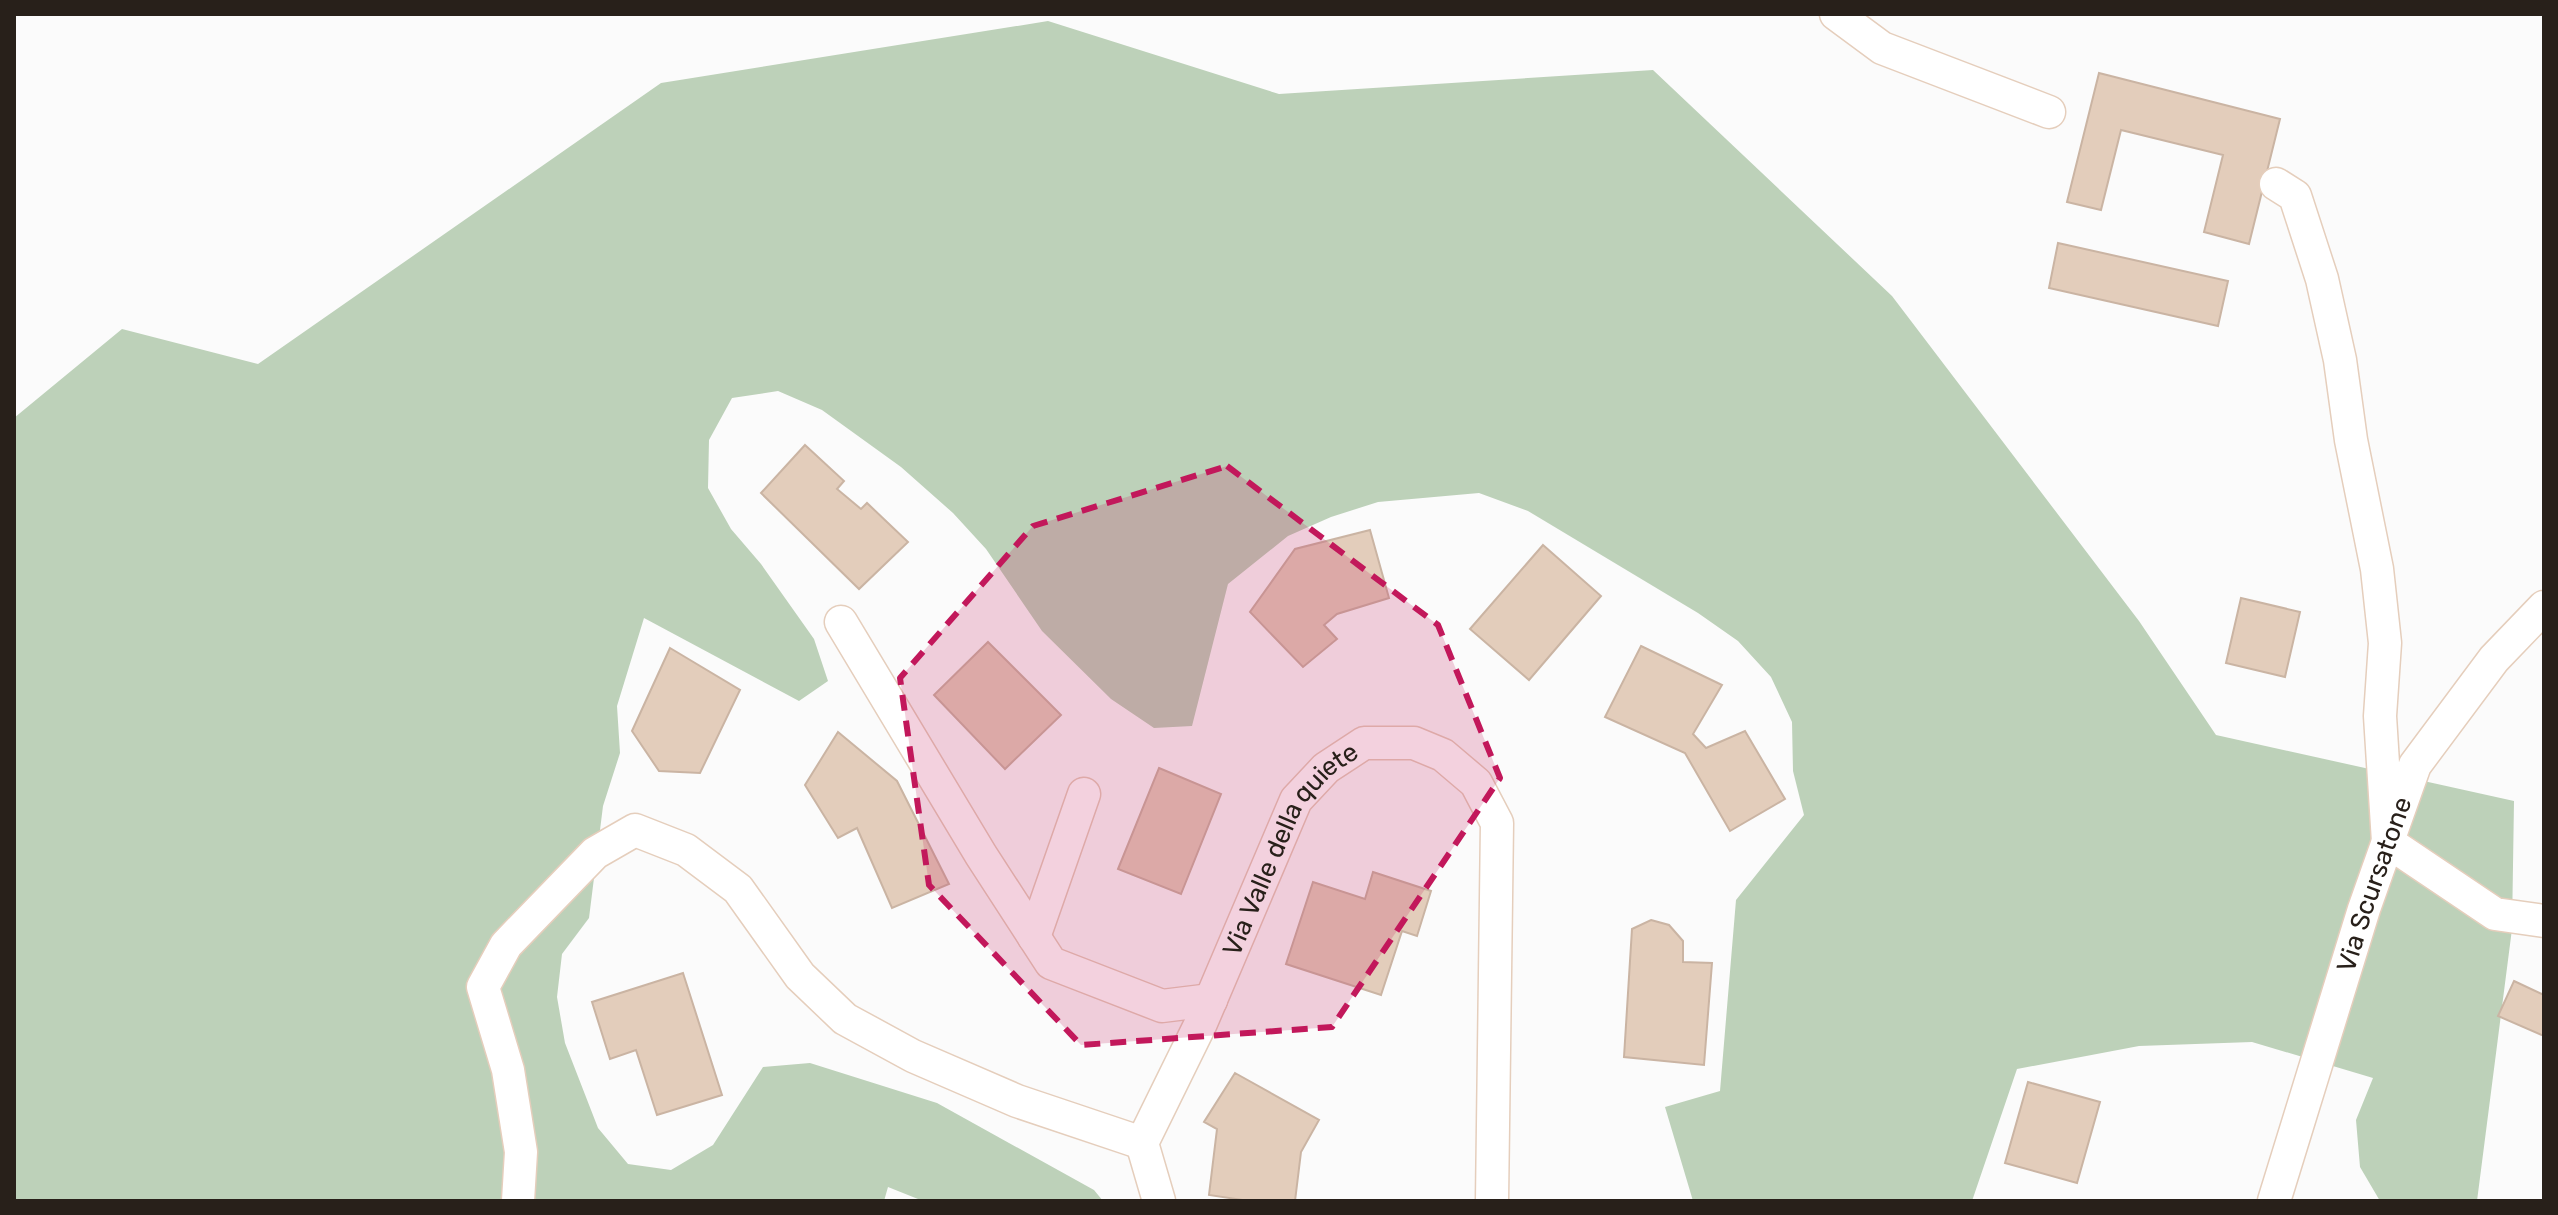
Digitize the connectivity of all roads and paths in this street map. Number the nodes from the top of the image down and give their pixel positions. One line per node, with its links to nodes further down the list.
1 (1836, 14): 2 (street)
2 (2049, 112)
3 (2276, 184): 7 (street)
4 (2544, 607): 7 (street, Via Scursatone)
5 (841, 622): 9 (street)
6 (1084, 794): 9 (street)
7 (2388, 842): 8 (street); 15 (street, Via Scursatone)
8 (2544, 921)
9 (1034, 937): 10 (street)
10 (1211, 1000): 11 (street, Via Valle della quiete); 14 (street, Via Valle della quiete)
11 (1142, 1143): 12 (street); 13 (street)
12 (518, 1201)
13 (1159, 1201)
14 (1492, 1201)
15 (2274, 1201)

